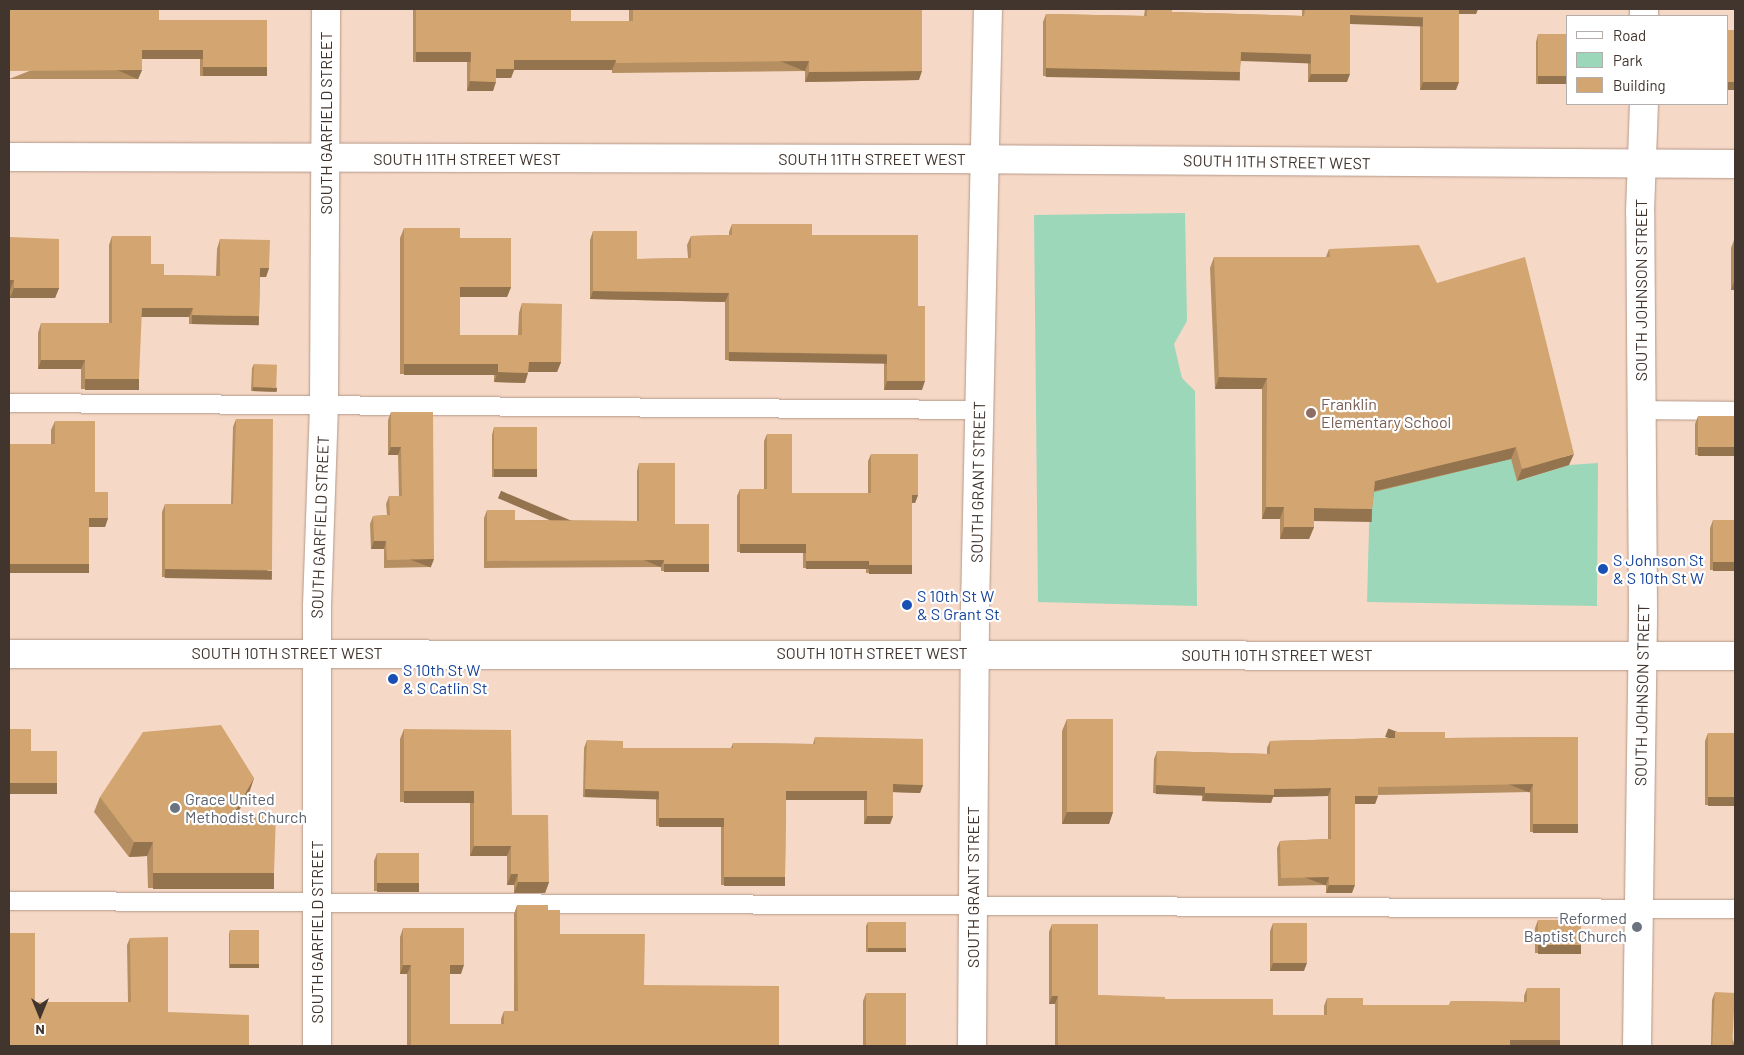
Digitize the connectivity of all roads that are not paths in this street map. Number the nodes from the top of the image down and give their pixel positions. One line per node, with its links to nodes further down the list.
1 (326, 9): 6 (street, SOUTH GARFIELD STREET)
2 (988, 9): 5 (street, SOUTH GRANT STREET)
3 (1644, 105): 8 (street, SOUTH JOHNSON STREET)
4 (9, 158): 6 (street, SOUTH 11TH STREET WEST)
5 (986, 159): 6 (street, SOUTH 11TH STREET WEST); 8 (street, SOUTH 11TH STREET WEST); 11 (street, SOUTH GRANT STREET)
6 (326, 160): 10 (street, SOUTH GARFIELD STREET)
7 (1735, 164): 8 (street, SOUTH 11TH STREET WEST)
8 (1640, 165): 12 (street, SOUTH JOHNSON STREET)
9 (9, 403): 10 (lane)
10 (324, 404): 11 (lane); 14 (street, SOUTH GARFIELD STREET)
11 (980, 410): 15 (street, SOUTH GRANT STREET)
12 (1641, 410): 13 (lane); 17 (street, SOUTH JOHNSON STREET)
13 (1735, 411)
14 (317, 653): 15 (street, SOUTH 10TH STREET WEST); 16 (street, SOUTH 10TH STREET WEST); 20 (street, SOUTH GARFIELD STREET)
15 (975, 653): 17 (street, SOUTH 10TH STREET WEST); 21 (street, SOUTH GRANT STREET)
16 (9, 654)
17 (1643, 655): 18 (street, SOUTH 10TH STREET WEST); 22 (street, SOUTH JOHNSON STREET)
18 (1735, 656)
19 (9, 901): 20 (lane)
20 (316, 901): 21 (lane); 24 (street, SOUTH GARFIELD STREET)
21 (973, 904): 22 (lane); 25 (street, SOUTH GRANT STREET)
22 (1638, 909): 23 (lane); 26 (street, SOUTH JOHNSON STREET)
23 (1735, 910)
24 (317, 1046)
25 (972, 1046)
26 (1637, 1046)

